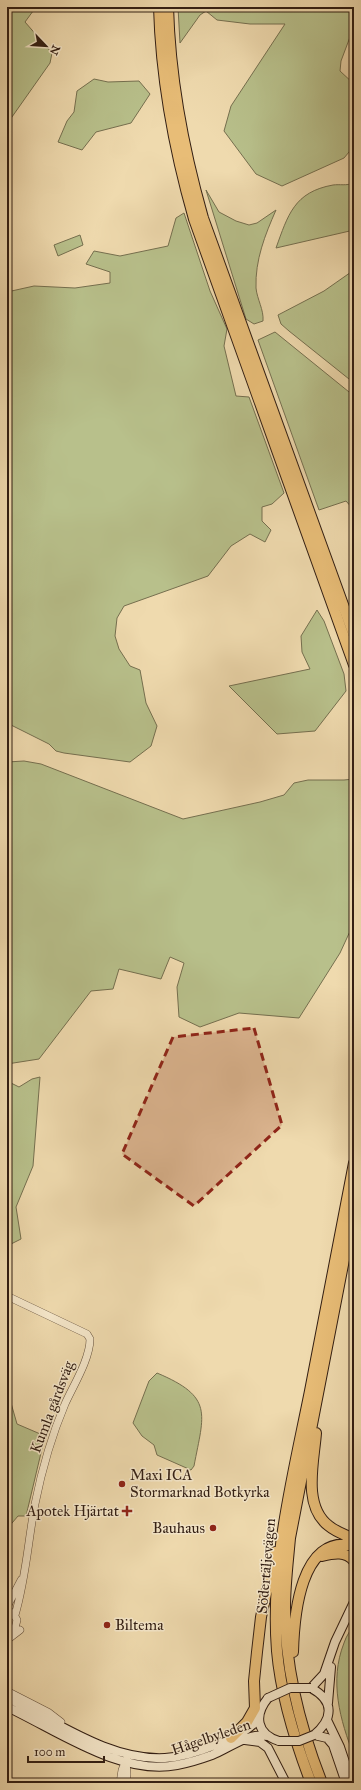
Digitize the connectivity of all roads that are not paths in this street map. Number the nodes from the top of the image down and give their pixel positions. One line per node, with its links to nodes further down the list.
1 (159, 7): 4 (highway)
2 (168, 7): 3 (highway)
3 (354, 635)
4 (354, 665)
5 (354, 1163): 8 (highway)
6 (354, 1208): 8 (highway)
7 (7, 1296): 14 (street, Kumla gårdsväg)
8 (317, 1375): 9 (highway, Södertäljevägen); 10 (highway); 24 (highway)
9 (291, 1482): 23 (highway); 45 (highway, Södertäljevägen)
10 (354, 1539)
11 (354, 1546): 12 (highway)
12 (314, 1561): 13 (highway); 24 (highway)
13 (354, 1561)
14 (24, 1577): 16 (street, Kumla gårdsväg); 19 (street, Kumla gårdsväg)
15 (354, 1602): 25 (main road)
16 (7, 1607)
17 (7, 1611): 19 (street)
18 (354, 1614): 30 (main road)
19 (15, 1615): 21 (street, Kumla gårdsväg)
20 (20, 1630): 22 (street)
21 (7, 1632)
22 (7, 1640)
23 (255, 1667): 29 (highway); 36 (highway)
24 (291, 1678): 46 (highway)
25 (311, 1688): 29 (main road, bridge); 30 (main road)
26 (7, 1690): 34 (street)
27 (7, 1694): 34 (street)
28 (7, 1698): 37 (main road, Hågelbyleden)
29 (266, 1701): 32 (main road)
30 (328, 1704): 33 (main road)
31 (7, 1708): 40 (main road, Hågelbyleden)
32 (259, 1718): 36 (main road, Hågelbyleden); 38 (main road)
33 (327, 1720): 35 (main road); 48 (main road)
34 (61, 1722): 37 (street)
35 (319, 1733): 38 (main road, bridge); 47 (main road)
36 (231, 1738): 40 (main road, Hågelbyleden)
37 (86, 1739): 40 (main road, Hågelbyleden)
38 (273, 1739): 39 (main road, Hågelbyleden); 41 (main road)
39 (245, 1740): 40 (main road, Hågelbyleden); 41 (main road)
40 (127, 1758): 42 (street); 43 (street)
41 (278, 1766): 44 (main road)
42 (120, 1783)
43 (126, 1783)
44 (286, 1783)
45 (311, 1783)
46 (322, 1783)
47 (346, 1783)
48 (352, 1783)

